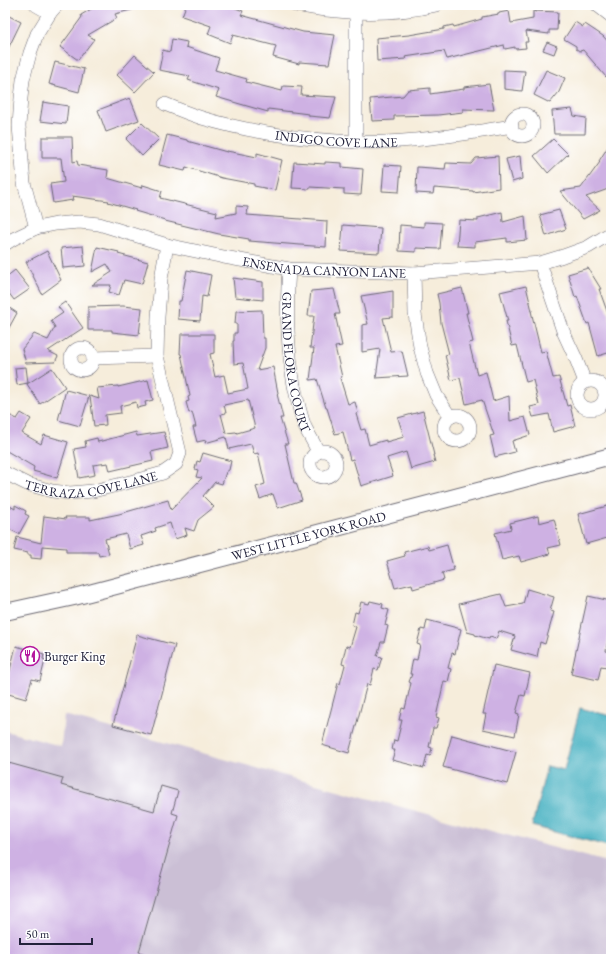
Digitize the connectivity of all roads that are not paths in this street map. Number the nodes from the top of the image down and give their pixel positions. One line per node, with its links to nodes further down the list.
1 (36, 5): 6 (street)
2 (295, 5): 5 (street)
3 (436, 5): 7 (street)
4 (597, 5): 8 (street)
5 (325, 8): 7 (street)
6 (53, 9): 12 (street)
7 (356, 9): 11 (street)
8 (611, 16)
9 (165, 104): 11 (street, INDIGO COVE LANE)
10 (512, 126): 11 (street, INDIGO COVE LANE)
11 (356, 142)
12 (36, 228): 14 (street, ENSENADA CANYON LANE); 15 (street, ENSENADA CANYON LANE)
13 (611, 233): 16 (street, ENSENADA CANYON LANE)
14 (5, 244)
15 (168, 245): 17 (street, ENSENADA CANYON LANE); 19 (street)
16 (540, 263): 18 (street, ENSENADA CANYON LANE); 21 (street)
17 (289, 269): 18 (street, ENSENADA CANYON LANE); 23 (street, GRAND FLORA COURT)
18 (414, 273): 22 (street)
19 (157, 356): 20 (street); 25 (street, TERRAZA COVE LANE)
20 (93, 358)
21 (585, 382)
22 (450, 417)
23 (318, 452)
24 (611, 456): 26 (main road, WEST LITTLE YORK ROAD)
25 (5, 473)
26 (5, 612)

